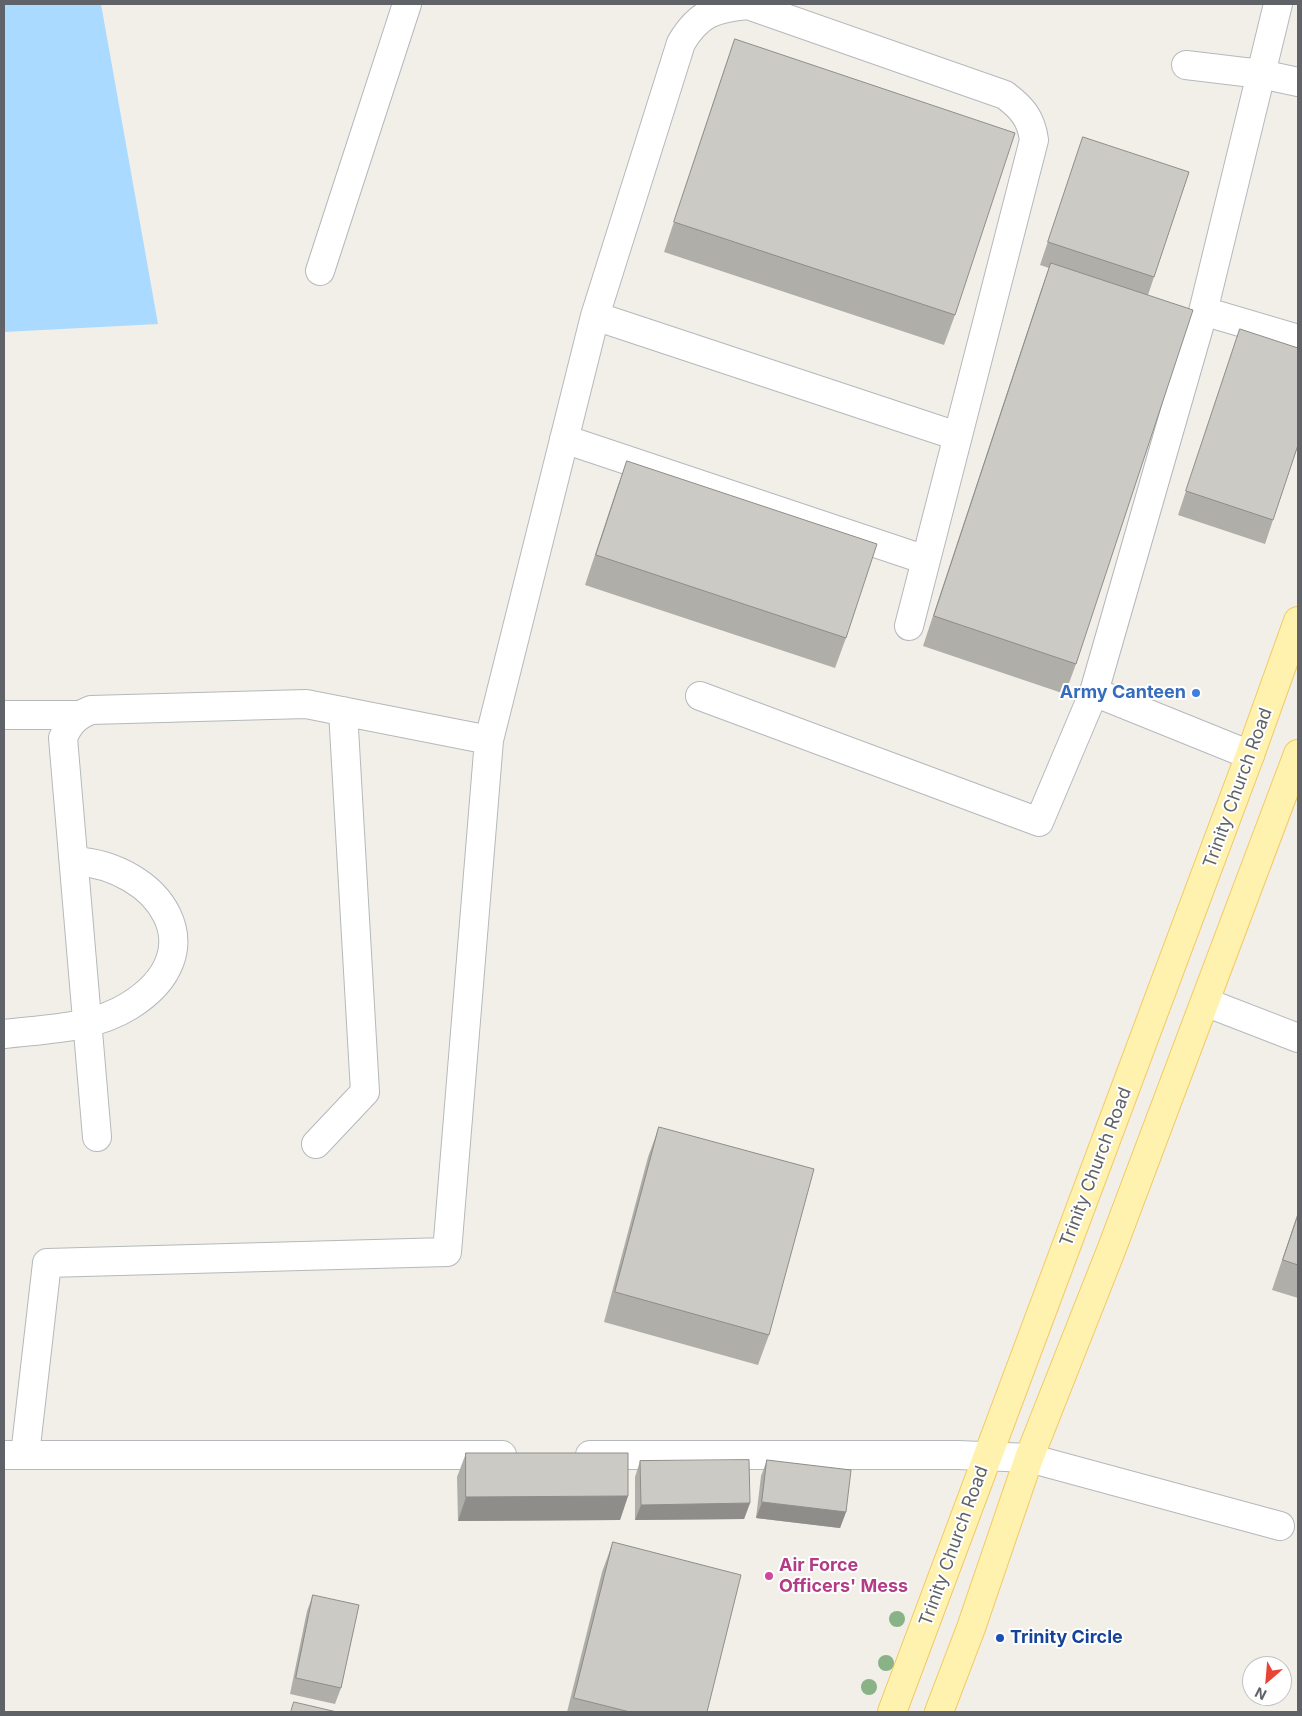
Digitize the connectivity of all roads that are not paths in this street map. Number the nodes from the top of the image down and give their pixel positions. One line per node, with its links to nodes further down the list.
1 (407, 4): 6 (lane)
2 (1278, 4): 4 (lane)
3 (1186, 65): 4 (lane)
4 (1261, 74): 5 (lane); 7 (lane)
5 (1298, 82)
6 (320, 271)
7 (1203, 311): 9 (lane); 15 (lane)
8 (595, 316): 10 (lane); 10 (lane); 11 (lane)
9 (1298, 339)
10 (957, 436): 12 (lane)
11 (564, 439): 12 (lane); 20 (lane)
12 (926, 560): 14 (lane)
13 (1298, 621): 22 (main road, Trinity Church Road)
14 (908, 626)
15 (1094, 692): 16 (lane); 22 (lane)
16 (700, 696)
17 (343, 711): 19 (lane); 20 (lane); 29 (lane)
18 (4, 715): 19 (lane)
19 (78, 715): 23 (lane)
20 (489, 740): 30 (lane)
21 (1298, 754): 24 (main road)
22 (1250, 755): 33 (main road, Trinity Church Road)
23 (74, 861): 25 (lane); 25 (lane)
24 (1205, 1002): 27 (lane); 34 (main road)
25 (88, 1024): 26 (lane); 28 (lane)
26 (4, 1034)
27 (1298, 1038)
28 (97, 1137)
29 (316, 1144)
30 (14, 1455): 31 (lane)
31 (531, 1455)
32 (561, 1455): 33 (lane)
33 (988, 1456): 34 (lane); 36 (main road, Trinity Church Road)
34 (1029, 1458): 35 (lane); 37 (main road)
35 (1280, 1526)
36 (892, 1712)
37 (939, 1712)

